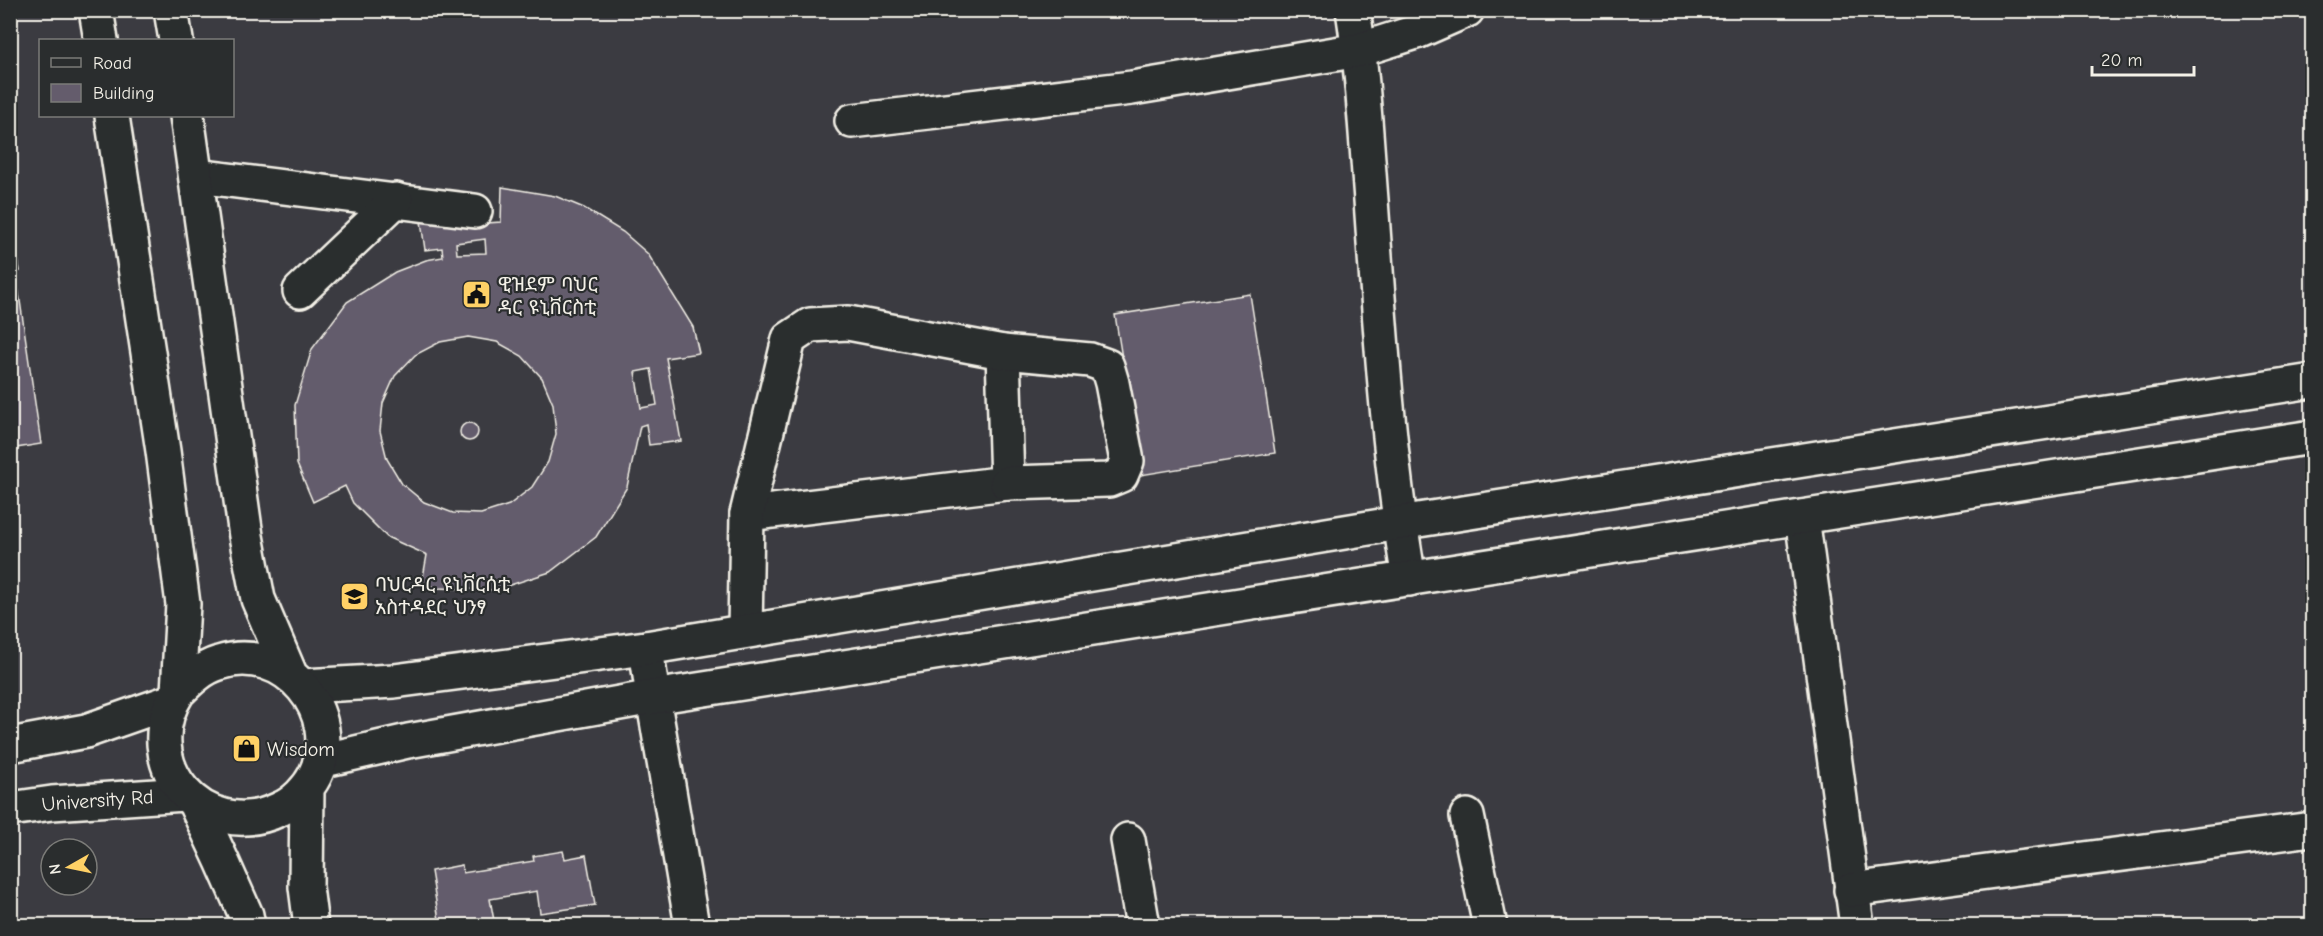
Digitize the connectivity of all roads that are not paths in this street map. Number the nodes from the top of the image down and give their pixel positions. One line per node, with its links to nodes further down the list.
1 (96, 10): 5 (street)
2 (171, 10): 6 (street)
3 (1353, 10): 7 (street)
4 (1467, 10): 7 (street)
5 (100, 39)
6 (176, 39)
7 (1359, 50): 10 (street); 21 (street)
8 (112, 117): 26 (street)
9 (188, 117): 11 (street)
10 (852, 121)
11 (197, 177): 12 (street); 25 (street)
12 (396, 200): 13 (street); 14 (street)
13 (475, 211)
14 (300, 291)
15 (1003, 352): 18 (street); 18 (street); 19 (street)
16 (2313, 381): 21 (street)
17 (2313, 437): 20 (street)
18 (1007, 483): 19 (street)
19 (747, 514): 23 (street)
20 (1802, 517): 22 (street); 35 (street)
21 (1400, 523): 22 (street); 23 (street)
22 (1409, 579): 27 (street)
23 (745, 632): 24 (street)
24 (646, 648): 25 (street); 27 (street)
25 (296, 680): 26 (street); 29 (street)
26 (175, 697): 28 (street); 30 (street)
27 (652, 698): 29 (street); 38 (street)
28 (10, 745)
29 (314, 774): 30 (street); 37 (street)
30 (190, 799): 31 (street, University Rd); 36 (street)
31 (10, 809)
32 (1467, 816): 40 (street)
33 (2313, 829): 35 (street)
34 (1128, 840): 39 (street)
35 (1851, 890): 41 (street)
36 (248, 926)
37 (311, 926)
38 (692, 926)
39 (1143, 926)
40 (1490, 926)
41 (1857, 926)

